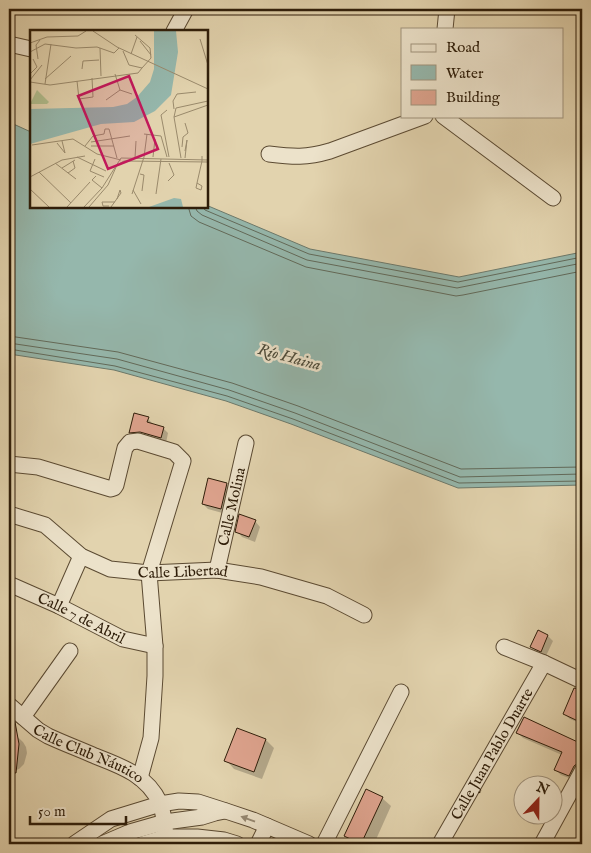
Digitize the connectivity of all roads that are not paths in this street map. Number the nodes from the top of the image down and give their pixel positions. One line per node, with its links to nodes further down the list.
1 (186, 9): 4 (street)
2 (447, 9): 3 (street)
3 (445, 28)
4 (175, 30)
5 (9, 44): 6 (street)
6 (30, 49)
7 (420, 118): 9 (street)
8 (446, 118): 10 (street)
9 (269, 154)
10 (553, 198)
11 (246, 443): 15 (street, Calle Molina)
12 (9, 464): 16 (street)
13 (9, 514): 14 (street, Calle Libertad)
14 (81, 556): 16 (street, Calle Libertad); 18 (street)
15 (217, 570): 16 (street, Calle Libertad); 19 (street, Calle Libertad)
16 (149, 573): 20 (street)
17 (9, 584): 18 (street, Calle 7 de Abril)
18 (59, 606): 20 (street, Calle 7 de Abril)
19 (364, 615)
20 (155, 646): 29 (street)
21 (504, 647): 23 (street)
22 (70, 650): 27 (street)
23 (544, 663): 24 (street); 42 (street, Calle Juan Pablo Duarte)
24 (582, 681)
25 (401, 692): 41 (street)
26 (9, 705): 27 (street, Calle Club Náutico)
27 (23, 717): 29 (street, Calle Club Náutico)
28 (582, 770): 43 (street)
29 (140, 778): 30 (street, Calle Club Náutico)
30 (160, 804): 31 (street); 32 (street); 35 (street)
31 (226, 811): 32 (street); 33 (street, one-way to 31)
32 (164, 822): 34 (street); 36 (street)
33 (267, 826): 39 (street); 40 (street)
34 (166, 837): 37 (street); 38 (street)
35 (74, 844)
36 (102, 844)
37 (143, 844)
38 (237, 844)
39 (258, 844)
40 (309, 844)
41 (324, 844)
42 (440, 844)
43 (542, 844)

